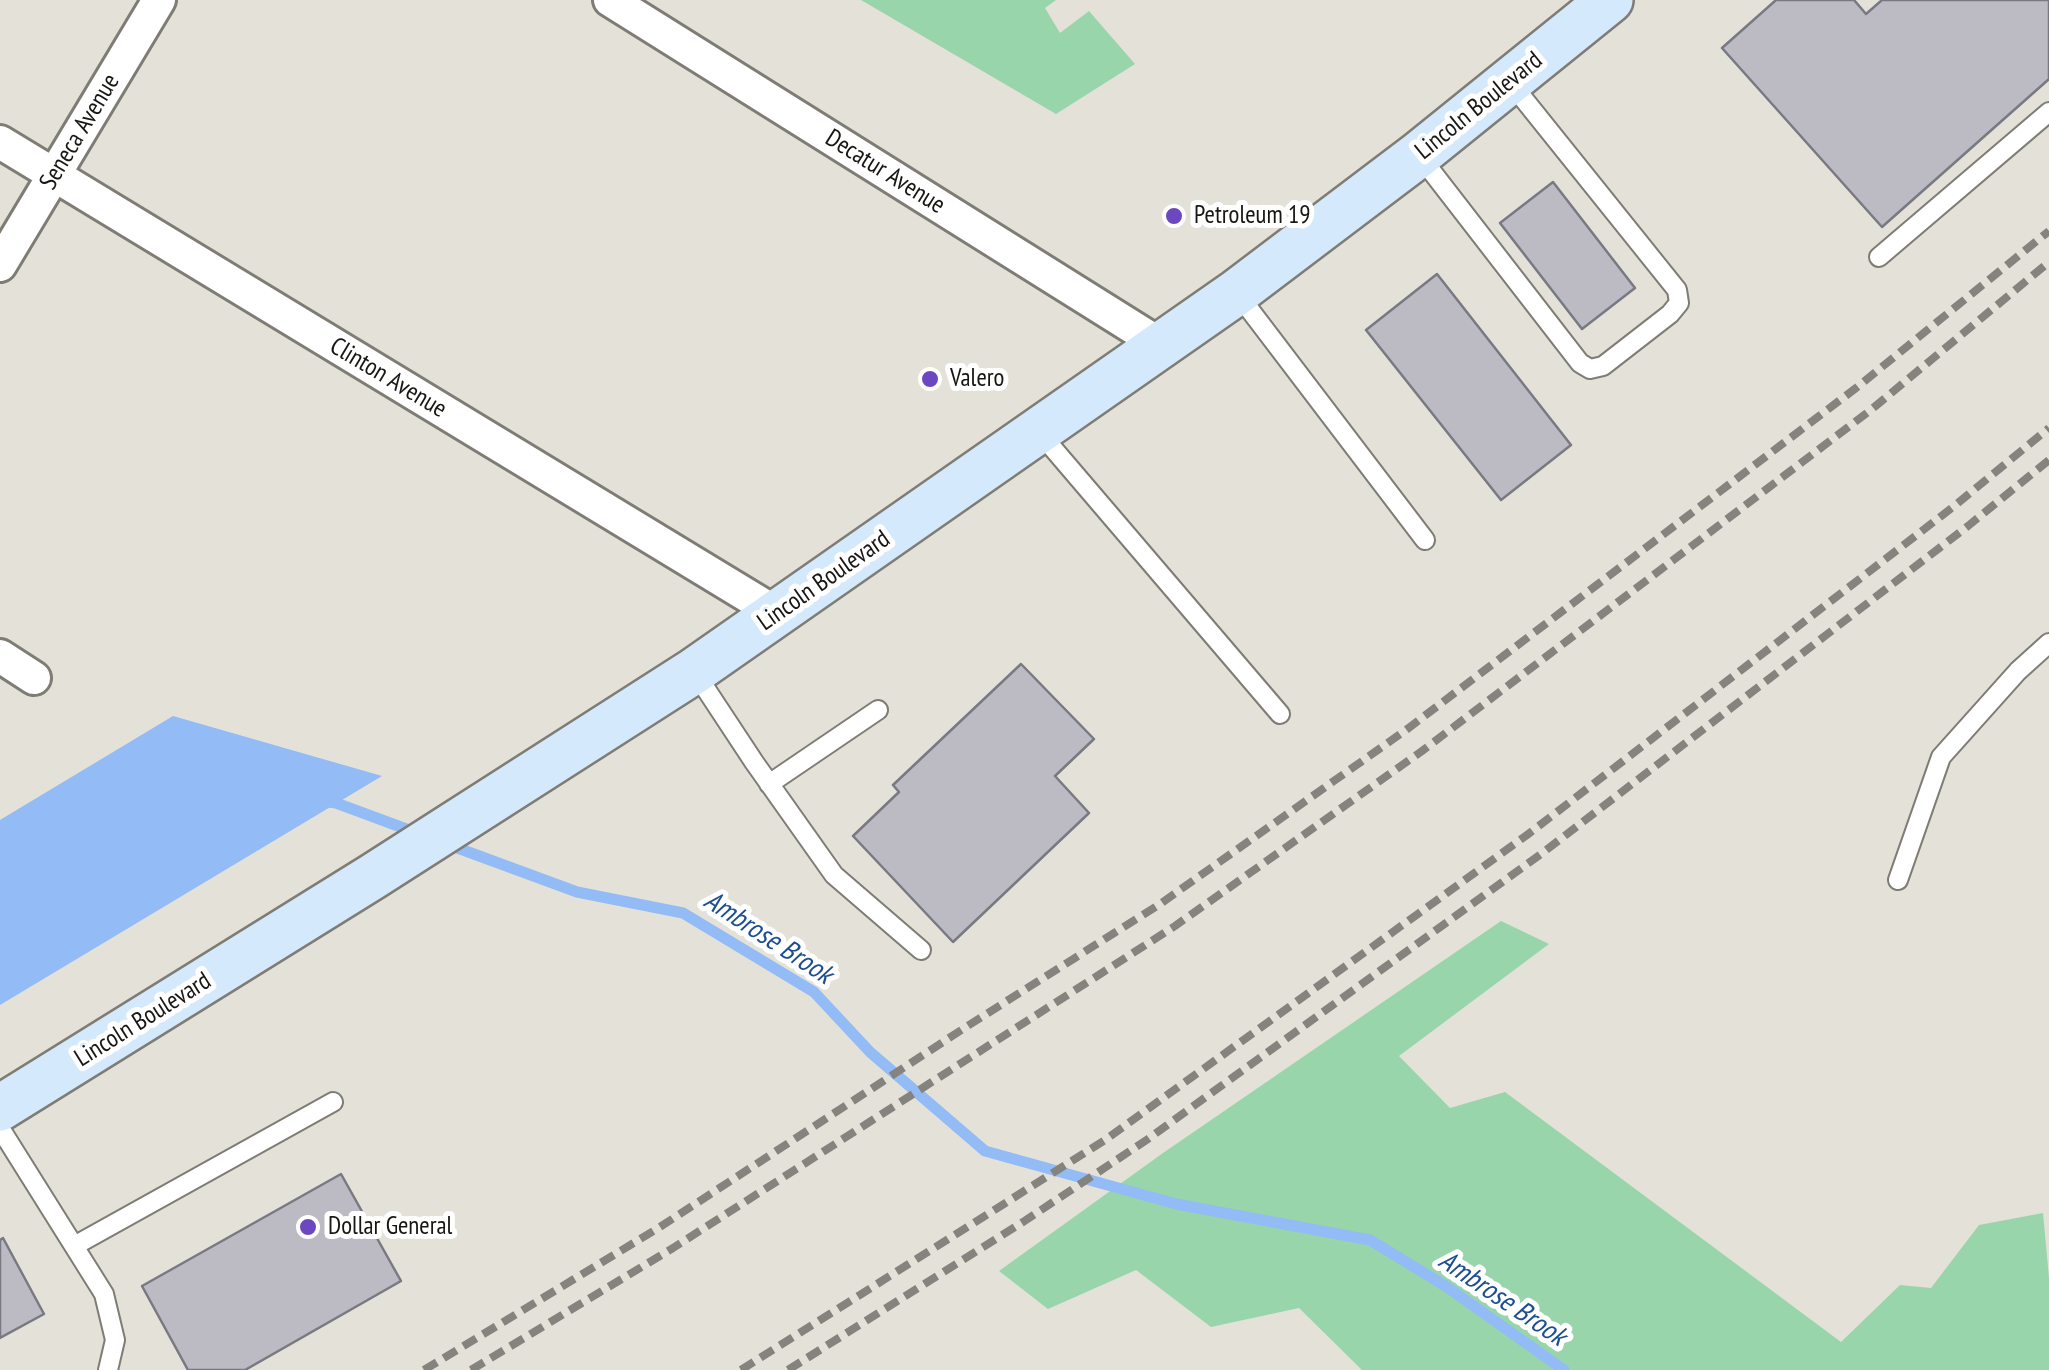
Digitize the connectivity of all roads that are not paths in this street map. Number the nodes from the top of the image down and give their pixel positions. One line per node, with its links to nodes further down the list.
1 (159, 0): 8 (street, Seneca Avenue)
2 (610, 0): 12 (street, Decatur Avenue)
3 (1610, 0): 4 (main road, Lincoln Boulevard)
4 (1510, 82): 7 (main road, Lincoln Boulevard); 7 (lane)
5 (2049, 112): 9 (lane)
6 (0, 142): 8 (street, Clinton Avenue)
7 (1418, 155): 11 (main road, Lincoln Boulevard)
8 (54, 176): 10 (street, Seneca Avenue); 15 (street, Clinton Avenue)
9 (1879, 257)
10 (0, 265)
11 (1237, 292): 12 (main road, Lincoln Boulevard); 14 (lane)
12 (1160, 345): 13 (main road, Lincoln Boulevard)
13 (1039, 432): 15 (main road, Lincoln Boulevard); 21 (lane)
14 (1424, 540)
15 (776, 613): 18 (main road, Lincoln Boulevard)
16 (2049, 643): 23 (lane)
17 (0, 656): 19 (street)
18 (694, 671): 22 (lane); 26 (main road, Lincoln Boulevard)
19 (34, 678)
20 (878, 710): 22 (lane)
21 (1280, 714)
22 (770, 784): 24 (lane)
23 (1898, 880)
24 (920, 950)
25 (332, 1102): 28 (lane)
26 (0, 1108)
27 (0, 1128): 28 (lane)
28 (74, 1246): 29 (lane)
29 (108, 1370)

